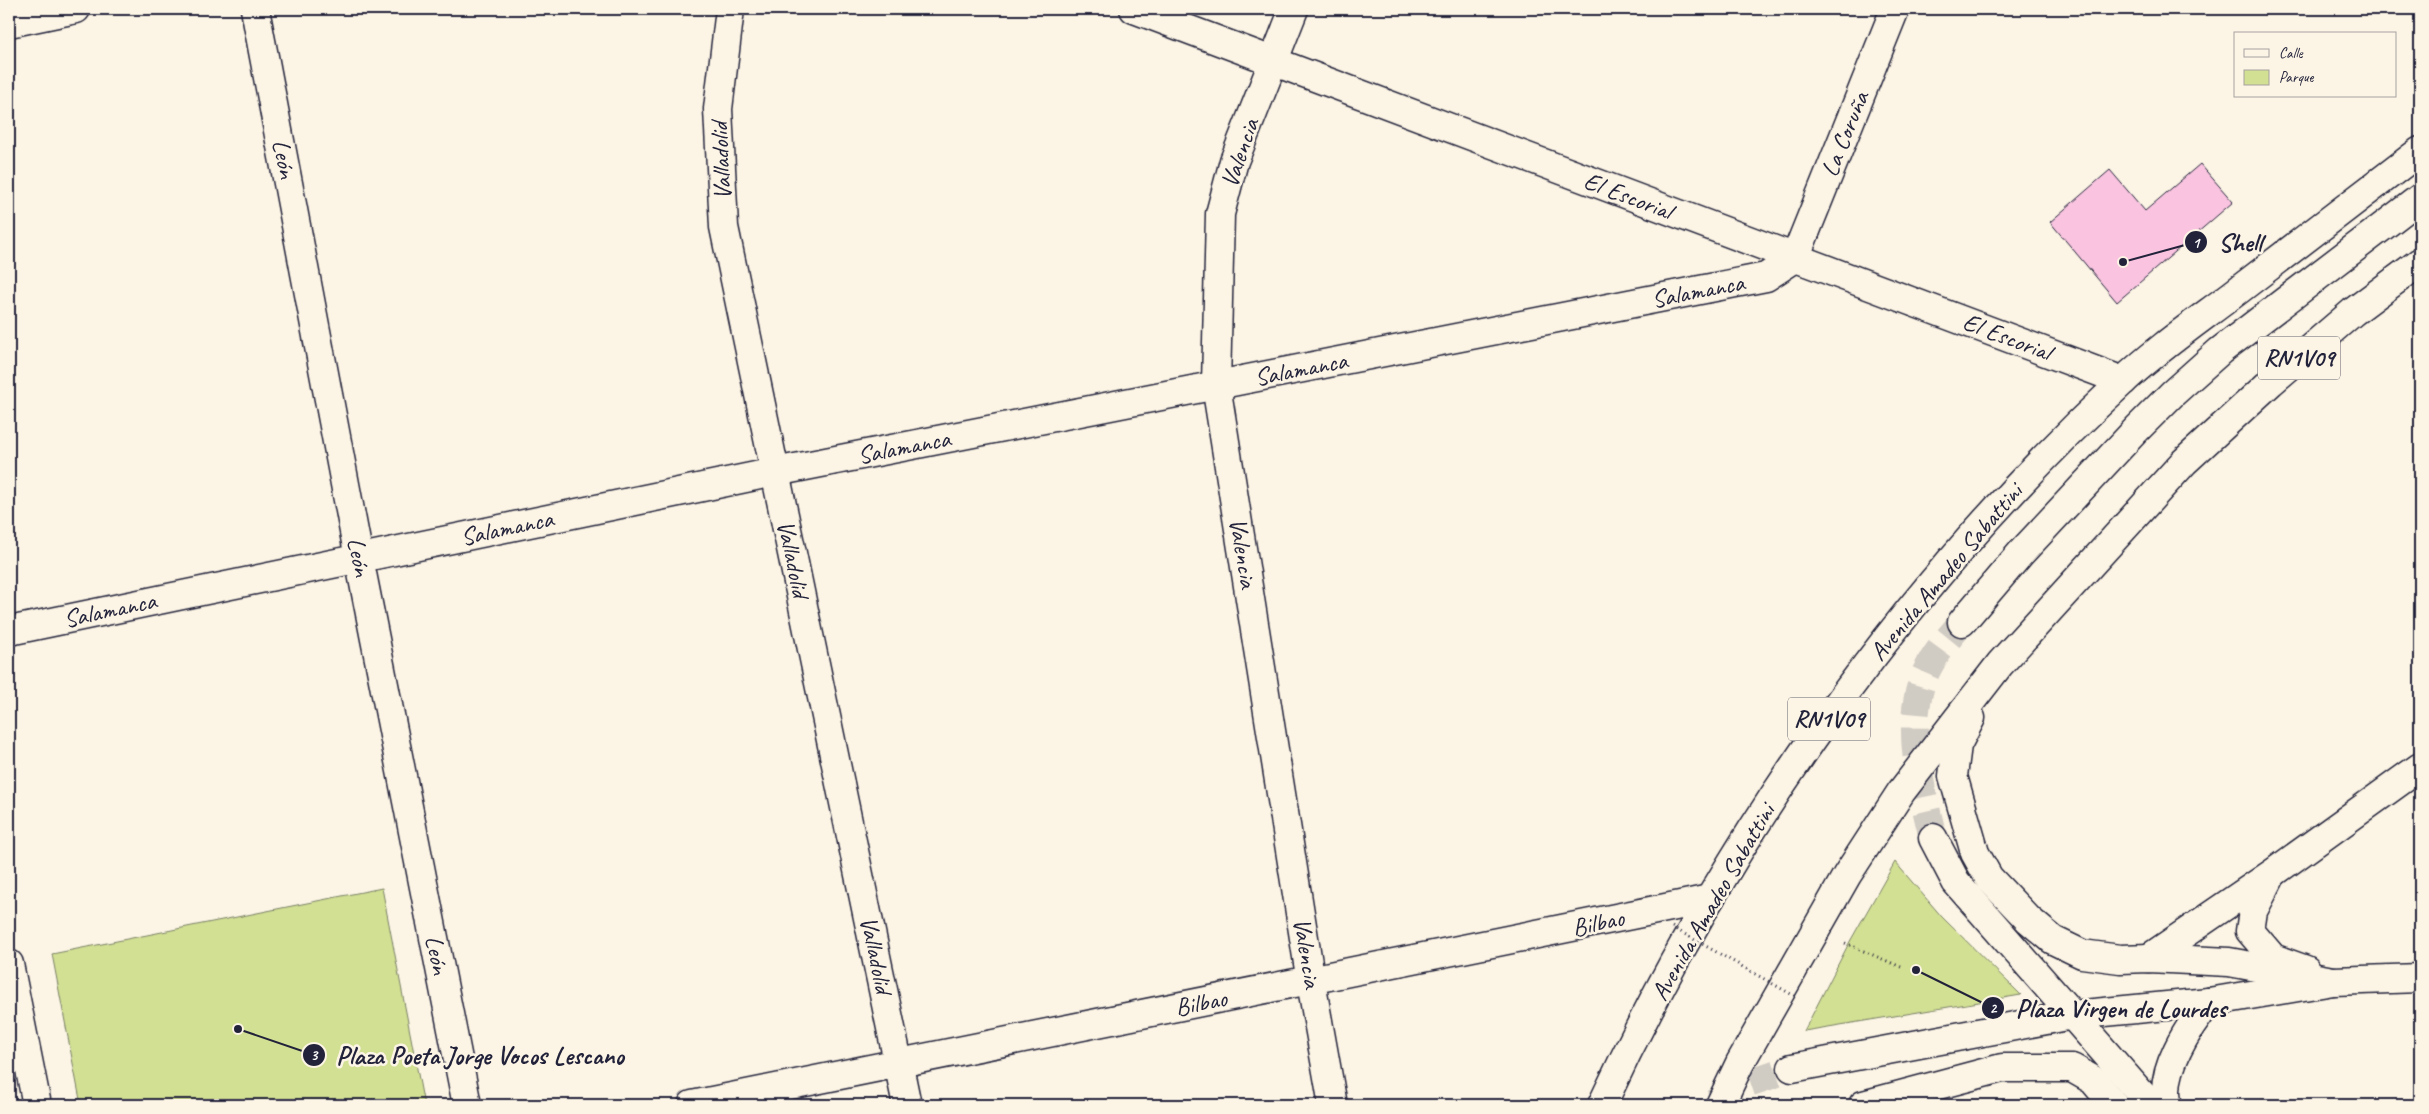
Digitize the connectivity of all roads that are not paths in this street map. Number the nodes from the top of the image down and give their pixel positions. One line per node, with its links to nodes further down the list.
1 (76, 9): 7 (street)
2 (255, 9): 16 (street, León)
3 (730, 9): 15 (street, Valladolid)
4 (1134, 9): 8 (street, El Escorial)
5 (1294, 9): 8 (street, Valencia)
6 (1895, 9): 11 (street, La Coruña)
7 (9, 22)
8 (1274, 62): 11 (street, El Escorial); 14 (street, Valencia)
9 (2420, 151): 13 (street, Avenida Amadeo Sabattini / RN1V09)
10 (2420, 198): 17 (street)
11 (1795, 258): 13 (street, El Escorial); 14 (street, Salamanca)
12 (2420, 262): 19 (street, RN1V09)
13 (2123, 381): 23 (street, Avenida Amadeo Sabattini / RN1V09)
14 (1216, 386): 15 (street, Salamanca); 28 (street, Valencia)
15 (775, 472): 16 (street, Salamanca); 31 (street, Valladolid)
16 (359, 558): 18 (street, Salamanca); 34 (street, León)
17 (1962, 622)
18 (9, 631)
19 (2000, 664): 24 (street); 39 (street, RN1V09)
20 (2420, 767): 22 (street)
21 (1933, 838): 30 (street)
22 (2273, 873): 24 (street); 27 (street)
23 (1710, 899): 28 (street, Bilbao); 38 (street, Avenida Amadeo Sabattini / RN1V09)
24 (2149, 958): 27 (street)
25 (9, 964): 33 (street)
26 (2420, 978): 27 (street)
27 (2333, 981): 29 (street)
28 (1311, 982): 31 (street, Bilbao); 37 (street, Valencia)
29 (2209, 1002): 30 (street); 43 (street)
30 (2073, 1015): 32 (street); 42 (street)
31 (899, 1063): 35 (street, Bilbao); 36 (street, Valladolid)
32 (1792, 1068)
33 (36, 1105)
34 (467, 1105)
35 (692, 1105)
36 (907, 1105)
37 (1333, 1105)
38 (1602, 1105)
39 (1720, 1105)
40 (1863, 1105): 41 (street)
41 (2114, 1105)
42 (2150, 1105)
43 (2168, 1105)

